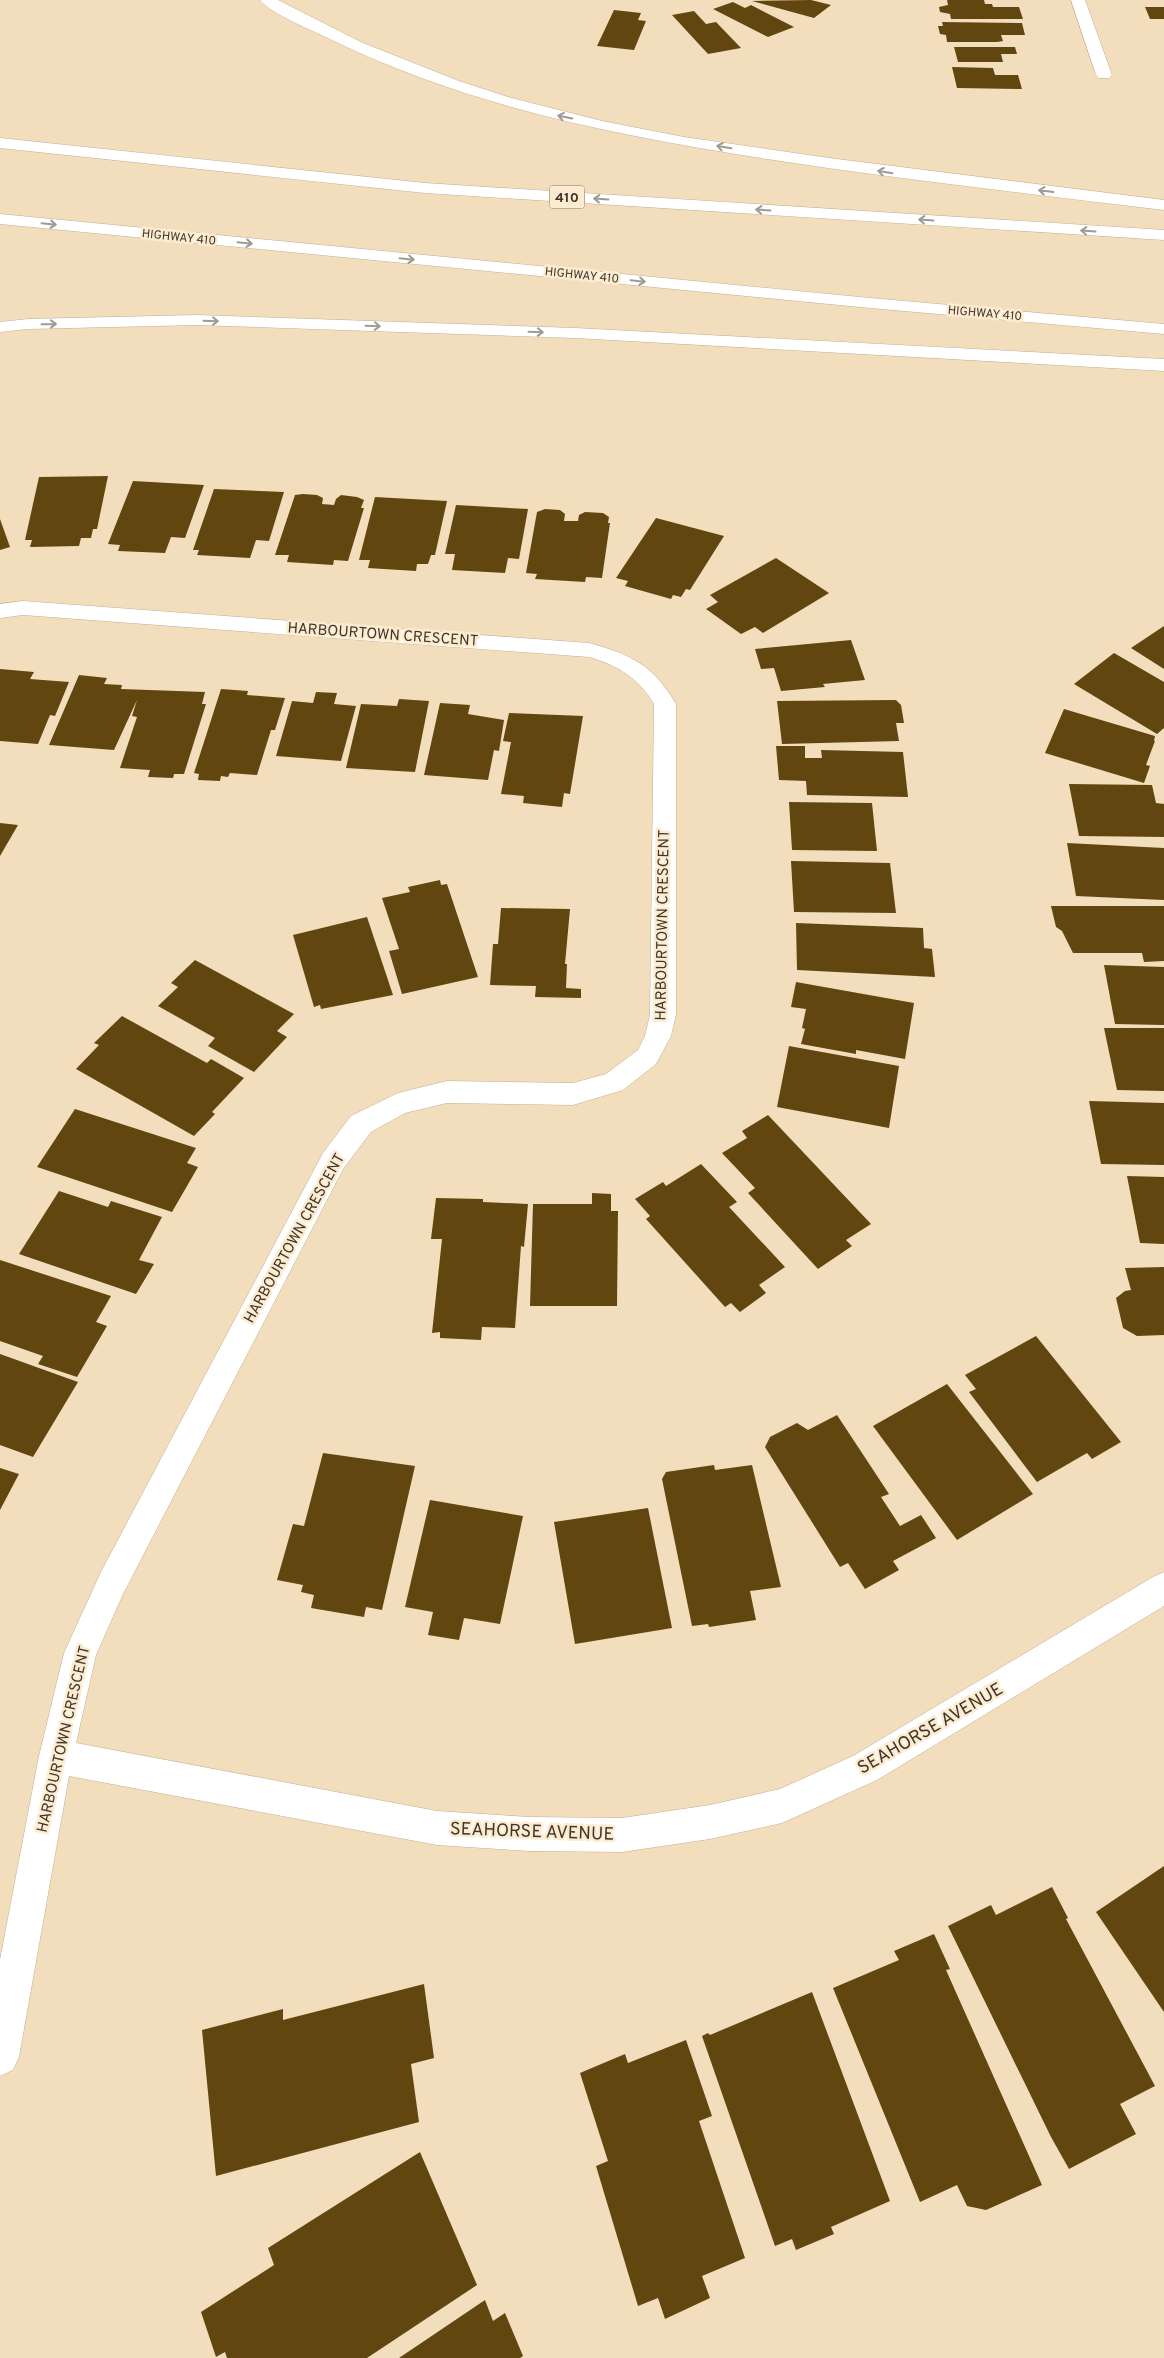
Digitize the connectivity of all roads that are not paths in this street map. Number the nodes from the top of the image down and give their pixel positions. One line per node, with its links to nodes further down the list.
1 (267, 0): 5 (main road, one-way to 1)
2 (1078, 0): 3 (main road)
3 (1104, 75)
4 (0, 143): 7 (main road, 410, one-way to 4)
5 (1164, 205)
6 (0, 219): 9 (main road, HIGHWAY 410, one-way to 9)
7 (1164, 235)
8 (0, 327): 10 (main road, one-way to 10)
9 (1164, 329)
10 (1164, 365)
11 (0, 610): 13 (main road, HARBOURTOWN CRESCENT)
12 (1164, 1588): 13 (main road, SEAHORSE AVENUE)
13 (56, 1756): 14 (main road, HARBOURTOWN CRESCENT)
14 (0, 2057)

